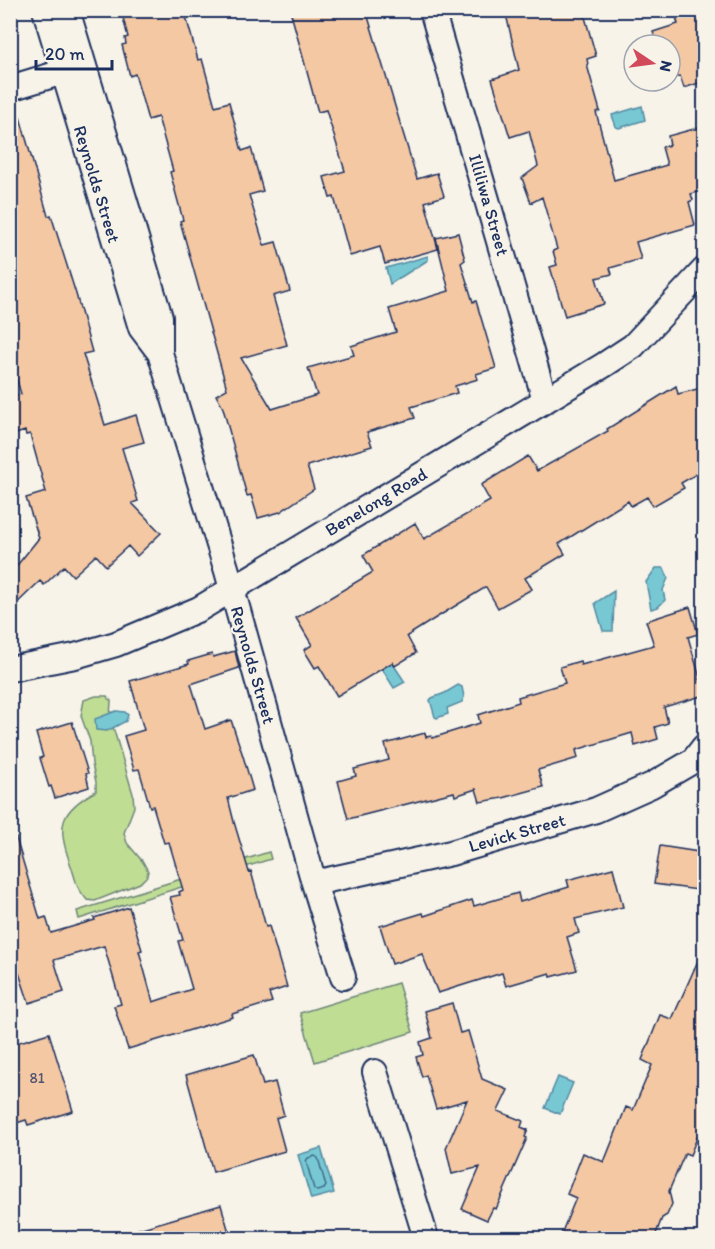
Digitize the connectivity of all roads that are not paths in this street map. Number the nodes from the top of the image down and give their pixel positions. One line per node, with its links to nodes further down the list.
1 (45, 10): 4 (street, Reynolds Street)
2 (67, 10): 7 (street, Reynolds Street)
3 (432, 10): 8 (street, Illiliwa Street)
4 (63, 72): 5 (street); 7 (street, Reynolds Street)
5 (10, 88)
6 (705, 270): 8 (street, Benelong Road)
7 (160, 353): 9 (street, Reynolds Street)
8 (545, 400): 9 (street, Benelong Road)
9 (231, 589): 10 (street, Benelong Road); 12 (street, Reynolds Street)
10 (10, 669)
11 (705, 747): 12 (street, Levick Street)
12 (314, 884): 13 (street, Reynolds Street)
13 (343, 977)
14 (375, 1072): 15 (street)
15 (426, 1239)

